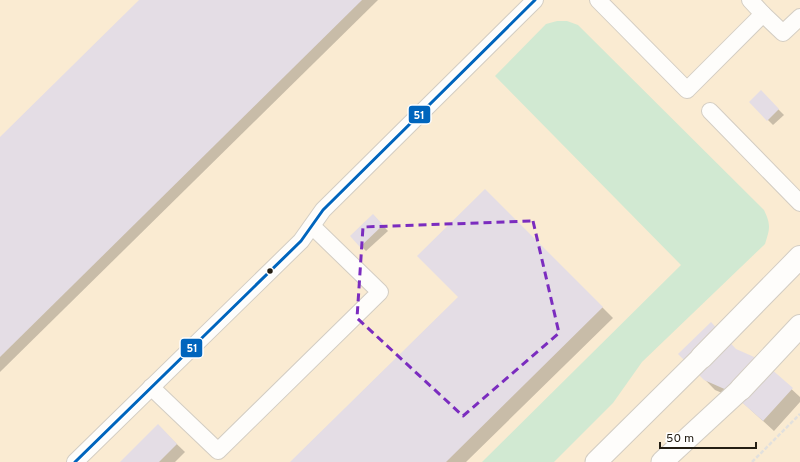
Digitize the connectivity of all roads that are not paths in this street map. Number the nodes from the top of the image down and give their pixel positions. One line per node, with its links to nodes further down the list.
1 (536, 0): 8 (street)
2 (598, 0): 4 (street)
3 (750, 0): 4 (street)
4 (763, 14): 5 (street)
5 (800, 17)
6 (710, 111): 7 (street)
7 (800, 203)
8 (312, 226): 12 (street); 12 (street)
9 (800, 257): 11 (highway)
10 (800, 326): 13 (highway)
11 (702, 357): 15 (main road)
12 (151, 388): 14 (street)
13 (741, 389): 16 (main road)
14 (75, 462)
15 (596, 462)
16 (662, 462)

